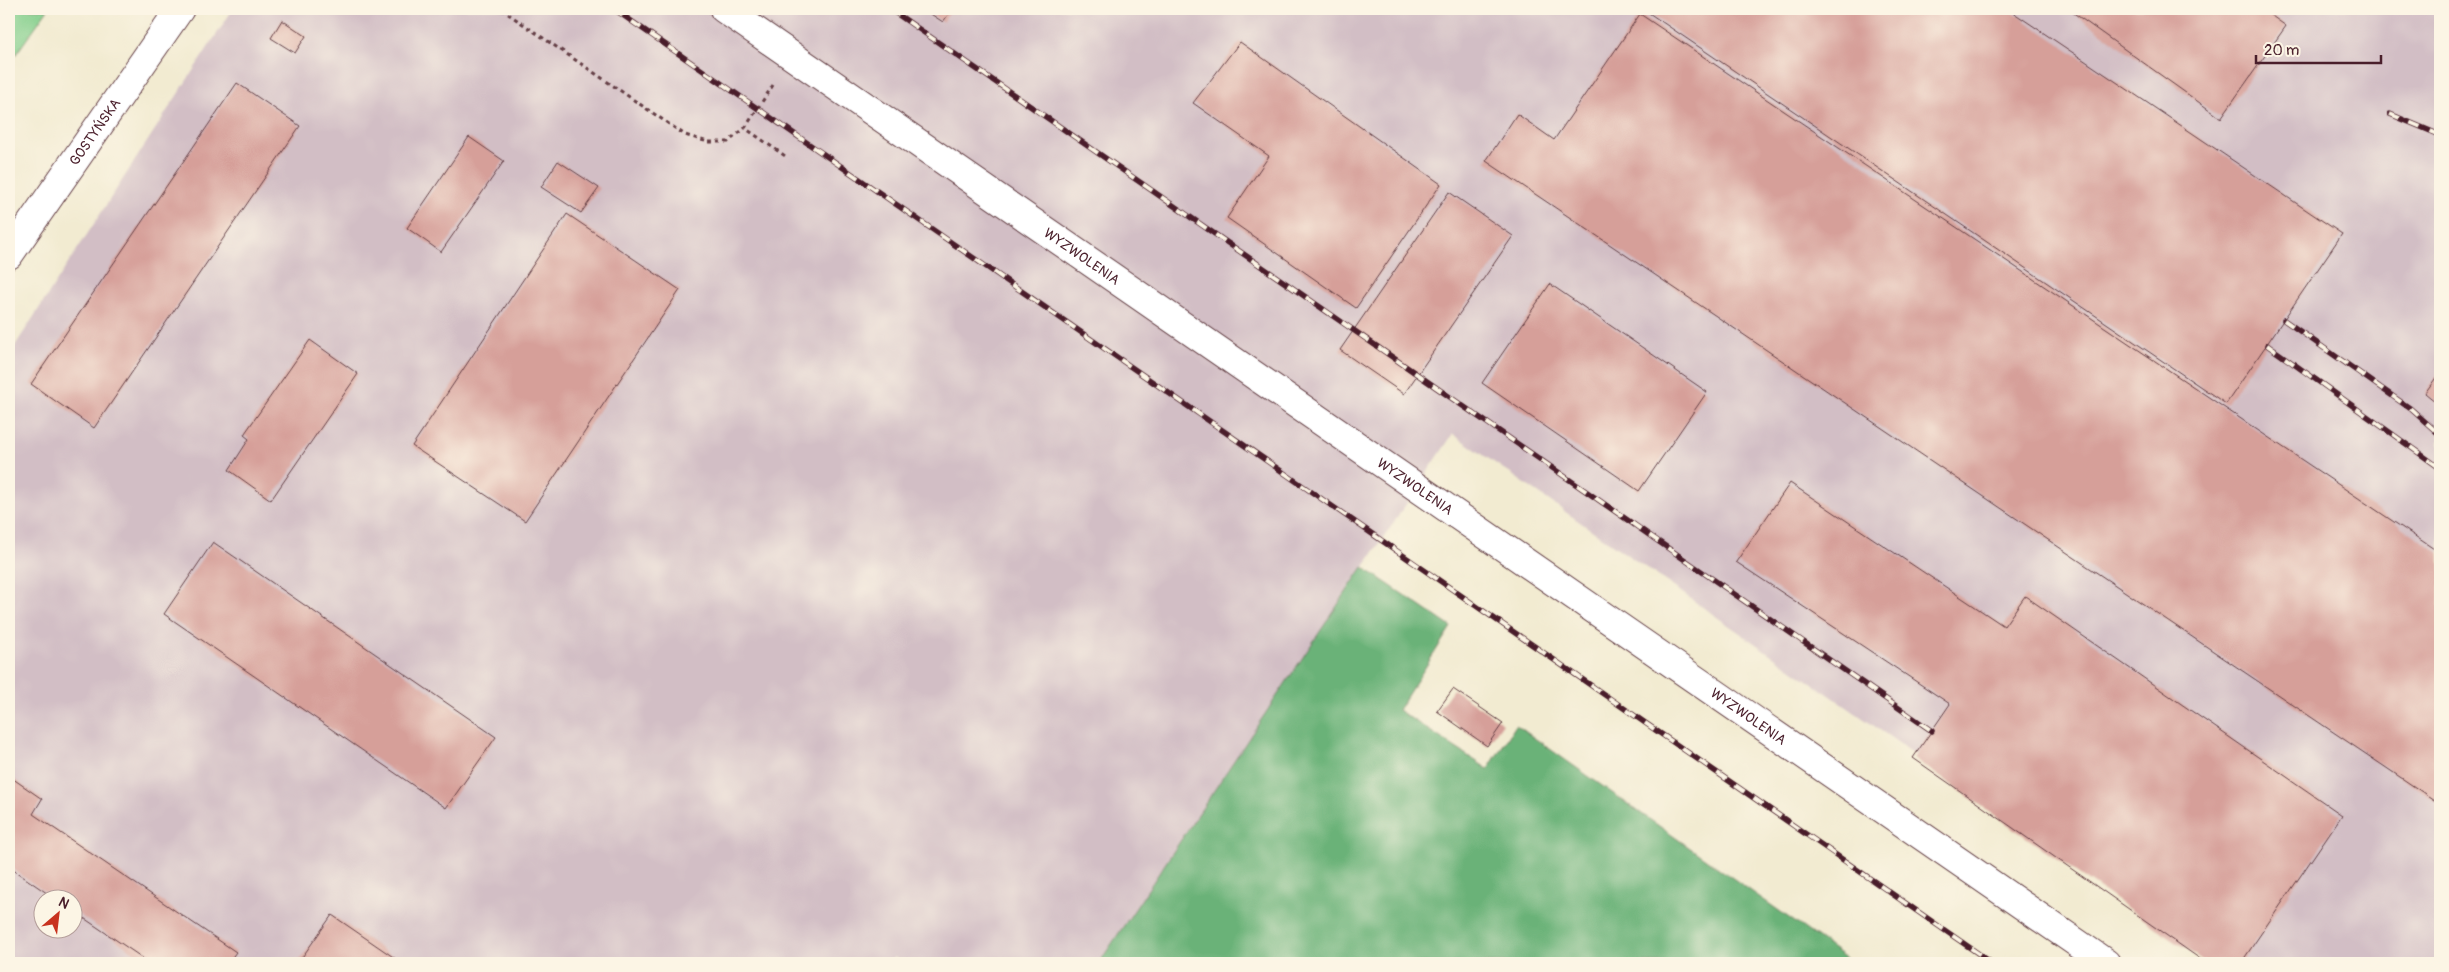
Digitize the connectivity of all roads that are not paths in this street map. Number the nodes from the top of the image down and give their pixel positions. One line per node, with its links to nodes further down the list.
1 (180, 9): 3 (street, GOSTYŃSKA)
2 (724, 9): 4 (street, WYZWOLENIA)
3 (9, 255)
4 (2106, 963)

